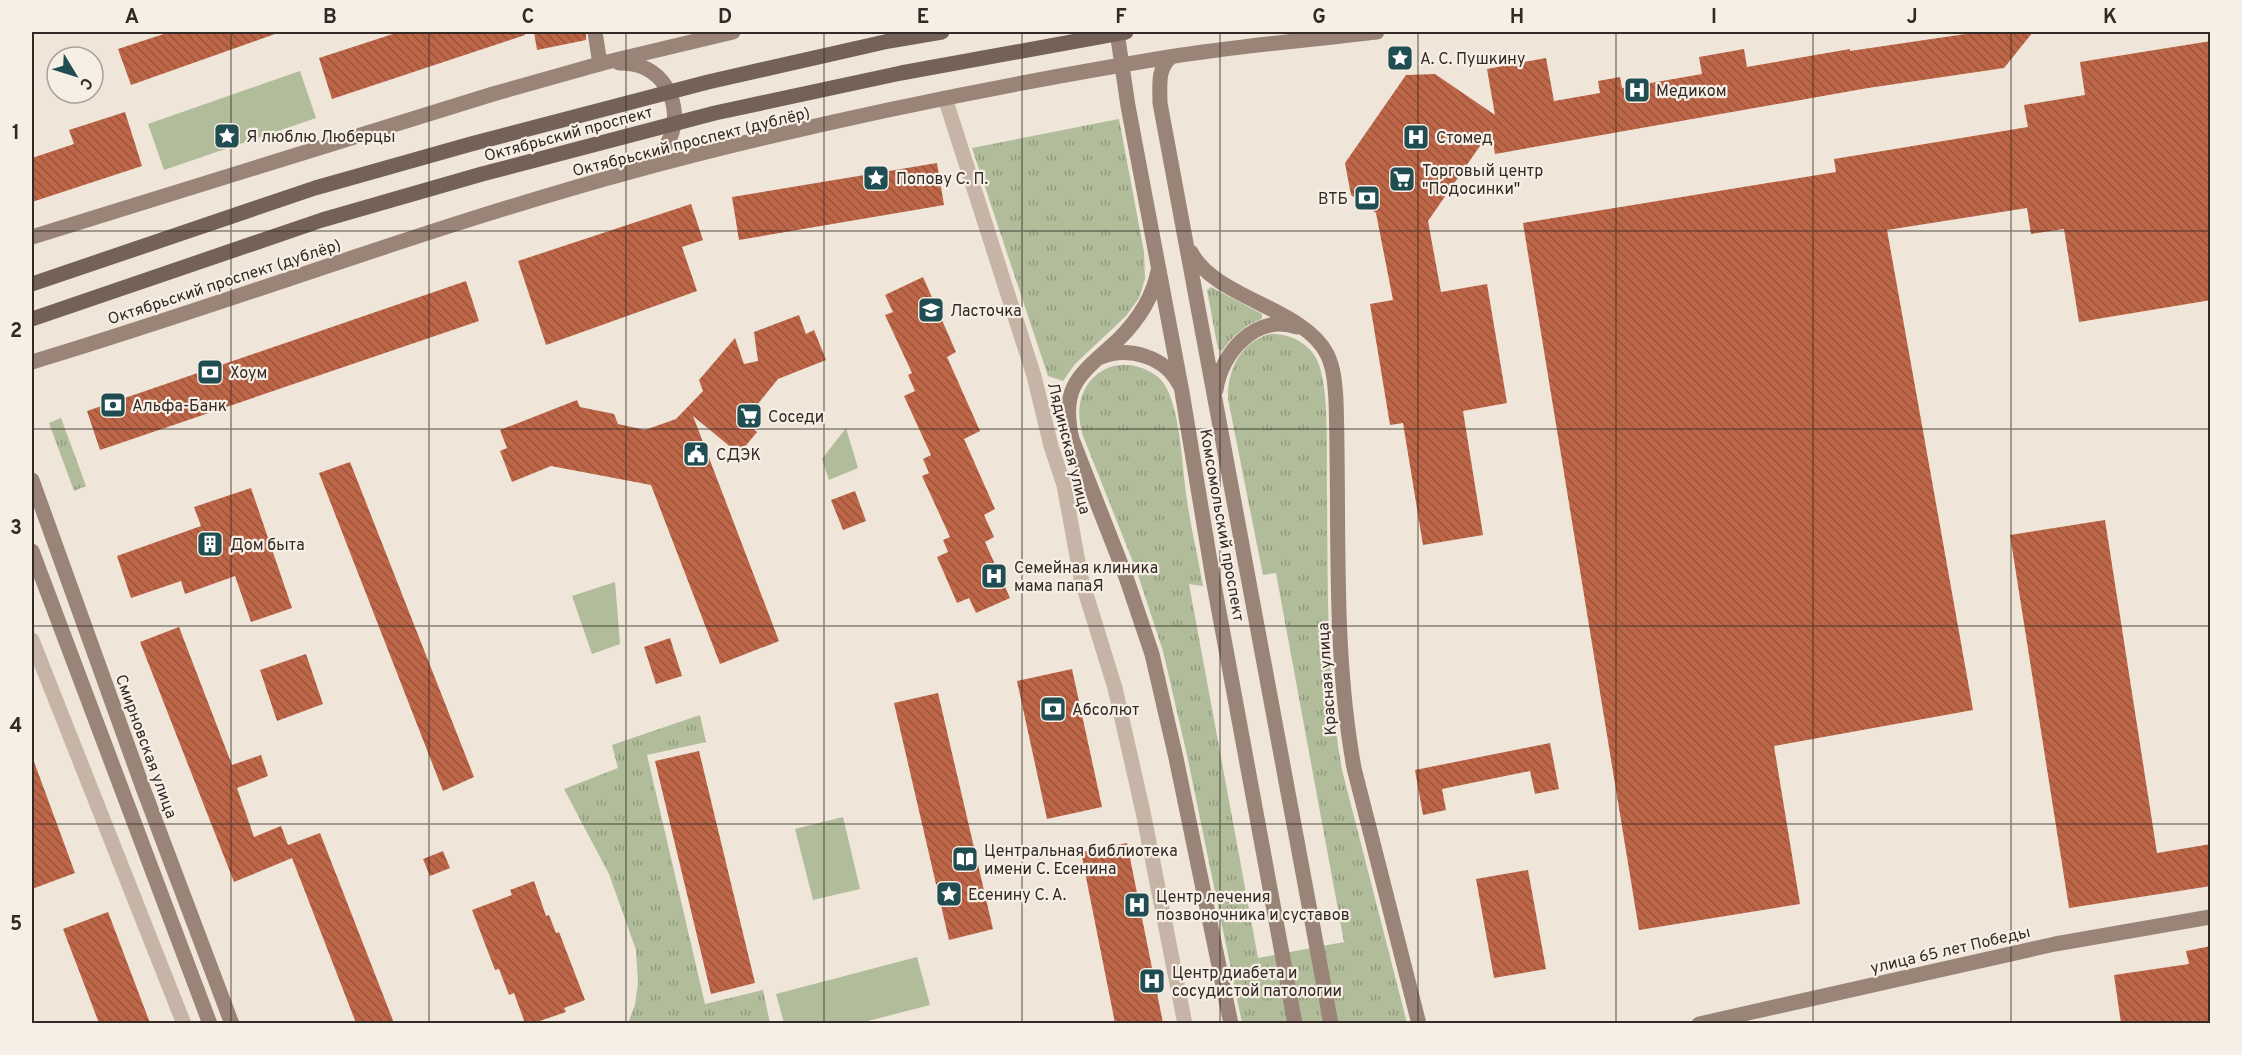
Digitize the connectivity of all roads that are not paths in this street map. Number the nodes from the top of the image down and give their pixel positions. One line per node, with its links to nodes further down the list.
1 (595, 32): 8 (main road)
2 (733, 32): 8 (main road)
3 (942, 32): 15 (main road, Октябрьский проспект, bridge)
4 (1118, 32): 9 (main road, Комсомольский проспект)
5 (1126, 32): 16 (main road, Октябрьский проспект, bridge)
6 (1377, 32): 7 (main road, Октябрьский проспект (дублёр))
7 (1171, 57): 9 (main road, Октябрьский проспект (дублёр)); 13 (main road, Комсомольский проспект)
8 (602, 63): 11 (main road); 12 (main road)
9 (1121, 67): 10 (main road, Октябрьский проспект (дублёр)); 14 (main road, Комсомольский проспект)
10 (945, 98): 11 (main road, Октябрьский проспект (дублёр)); 29 (street, Лядинская улица)
11 (630, 172): 19 (main road, Октябрьский проспект (дублёр))
12 (32, 237)
13 (1186, 240): 17 (main road, Красная улица); 21 (main road, Комсомольский проспект)
14 (1157, 258): 18 (main road, Лядинская улица); 20 (main road, Комсомольский проспект)
15 (32, 284)
16 (32, 319)
17 (1308, 333): 21 (main road); 33 (main road, Красная улица)
18 (1095, 360): 20 (main road); 30 (main road, Лядинская улица)
19 (32, 362)
20 (1182, 392): 31 (main road, Комсомольский проспект)
21 (1216, 403): 32 (main road, Комсомольский проспект)
22 (32, 480): 28 (main road, Смирновская улица)
23 (32, 551): 27 (main road)
24 (32, 640): 26 (street)
25 (2211, 917): 34 (main road, улица 65 лет Победы)
26 (183, 1023)
27 (210, 1023)
28 (232, 1023)
29 (1185, 1023)
30 (1231, 1023)
31 (1295, 1023)
32 (1331, 1023)
33 (1419, 1023)
34 (1699, 1023)

